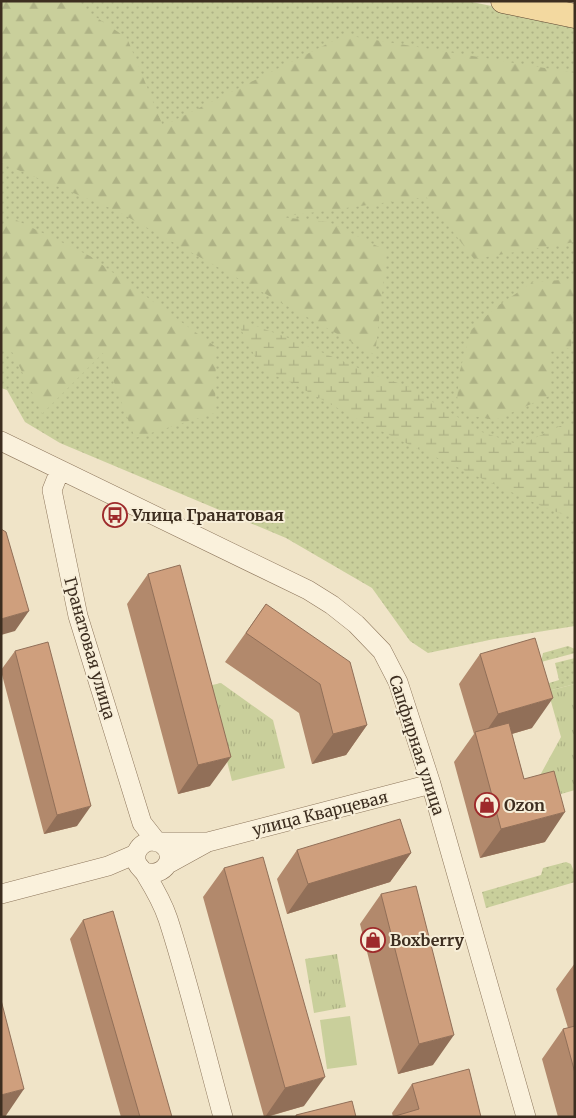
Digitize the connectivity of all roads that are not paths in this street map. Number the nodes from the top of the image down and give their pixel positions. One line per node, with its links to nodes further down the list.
1 (504, 1): 4 (main road)
2 (538, 1): 3 (main road)
3 (575, 9)
4 (575, 16)
5 (1, 441): 6 (street, Сапфирная улица)
6 (60, 470): 7 (street, Сапфирная улица); 8 (street, Гранатовая улица)
7 (432, 784): 10 (street, улица Кварцевая); 16 (street, Сапфирная улица)
8 (142, 824): 9 (street, Гранатовая улица); 11 (street, Гранатовая улица)
9 (158, 842): 10 (street); 11 (street); 12 (street)
10 (208, 842): 12 (street)
11 (140, 861): 12 (street); 13 (street); 14 (street)
12 (166, 866): 14 (street)
13 (1, 894)
14 (168, 917): 15 (street)
15 (223, 1117)
16 (526, 1117)

